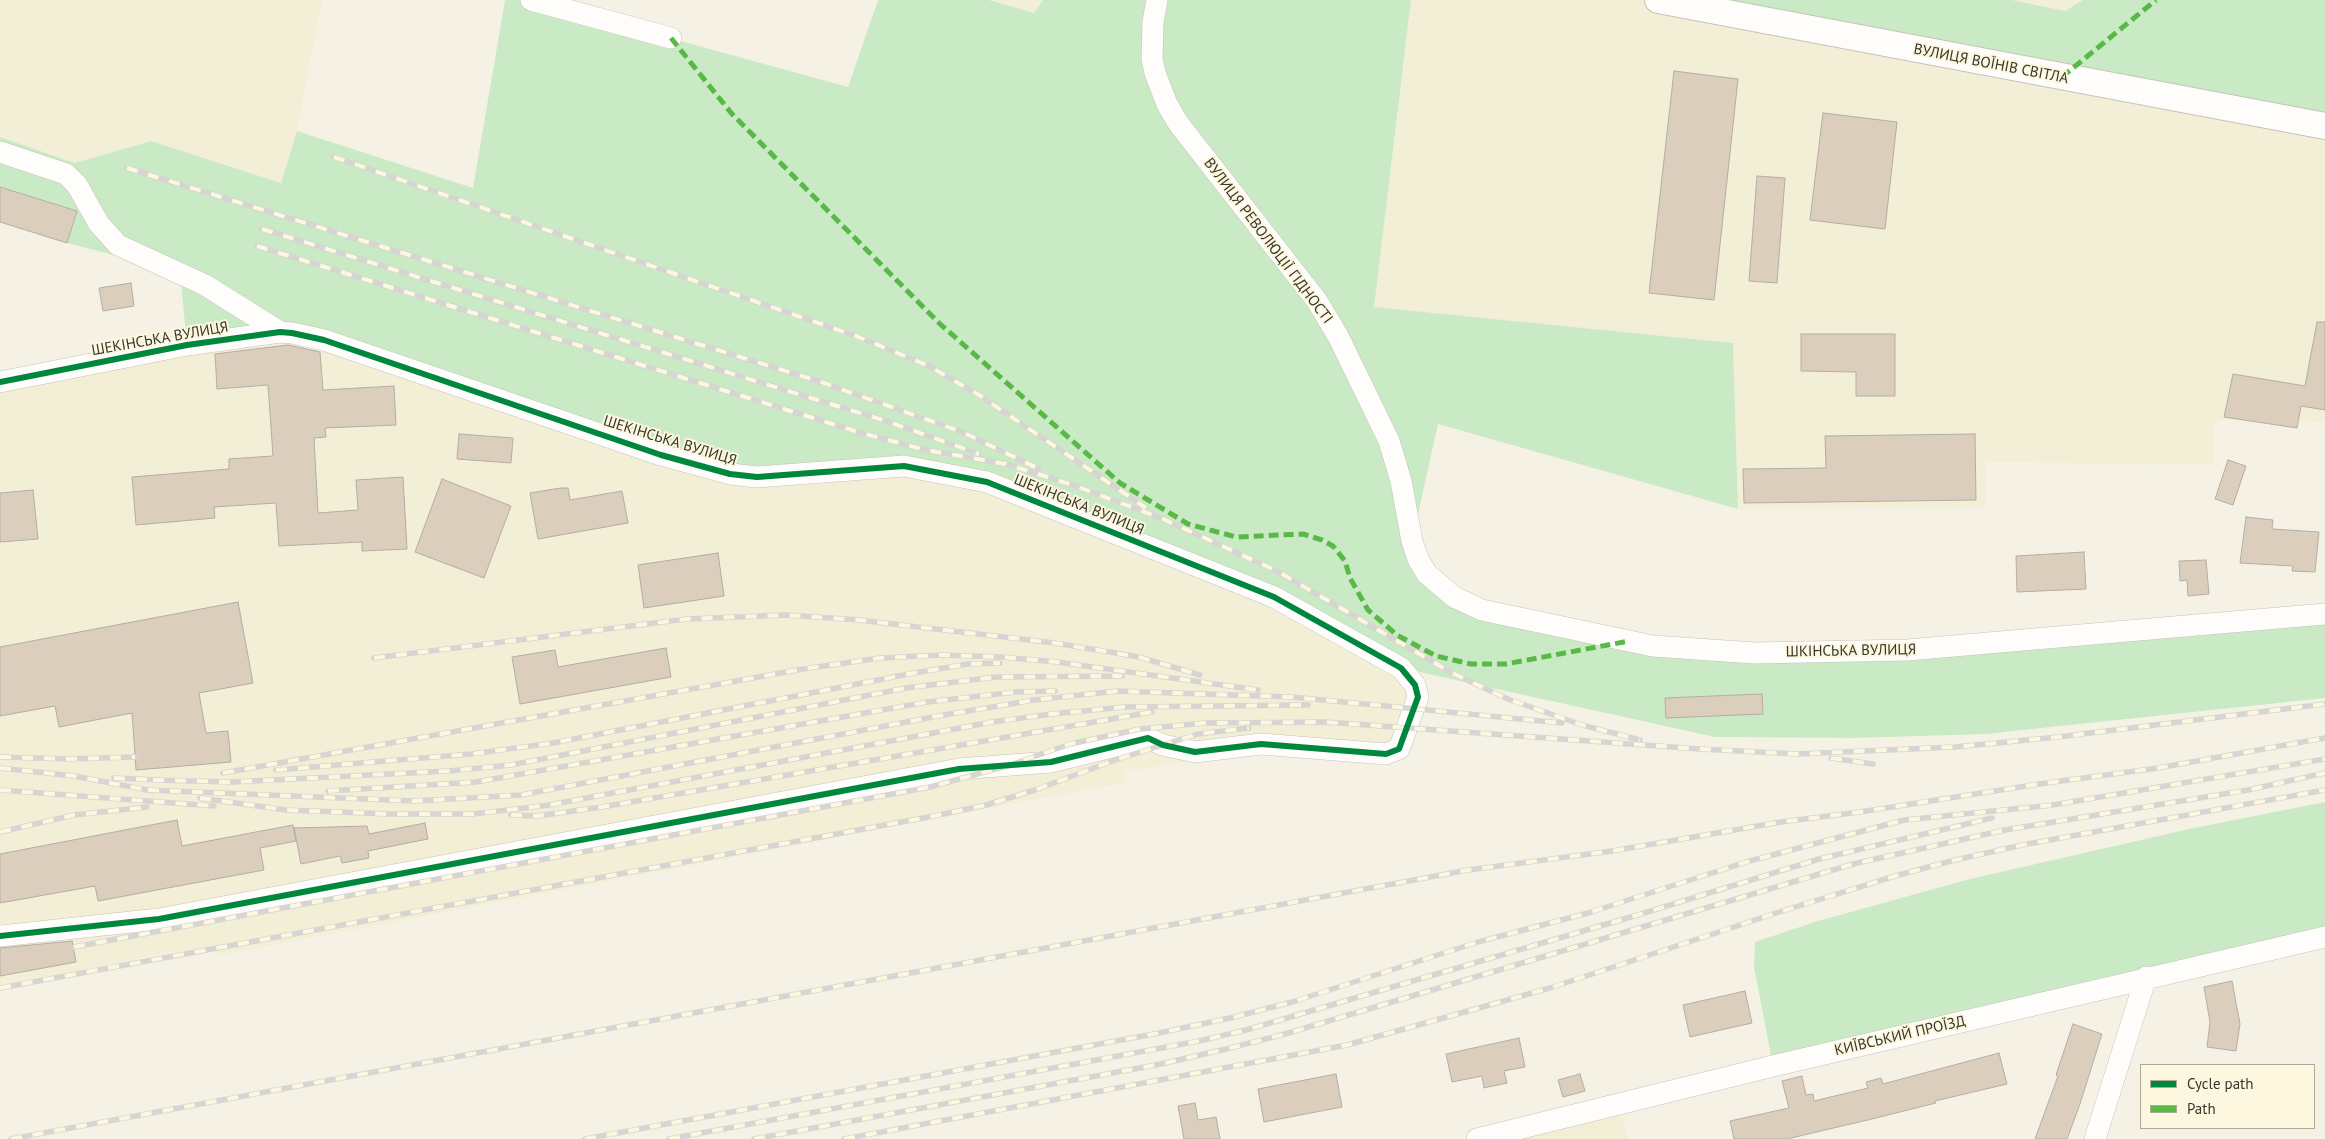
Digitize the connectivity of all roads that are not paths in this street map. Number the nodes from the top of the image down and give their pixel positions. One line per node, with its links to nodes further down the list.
1 (531, 0): 4 (street)
2 (1157, 0): 9 (street, ВУЛИЦЯ РЕВОЛЮЦІЇ ГІДНОСТІ)
3 (1658, 0): 5 (street, ВУЛИЦЯ ВОЇНІВ СВІТЛА)
4 (671, 38)
5 (2325, 126)
6 (0, 152): 7 (street)
7 (280, 332): 8 (street, ШЕКІНСЬКА ВУЛИЦЯ); 11 (street, ШЕКІНСЬКА ВУЛИЦЯ)
8 (0, 382)
9 (1412, 541): 10 (street, ШКІНСЬКА ВУЛИЦЯ)
10 (2325, 614)
11 (0, 936)
12 (2325, 937): 13 (street, КИЇВСЬКИЙ ПРОЇЗД)
13 (2146, 977): 14 (street, КИЇВСЬКИЙ ПРОЇЗД); 15 (street)
14 (1477, 1139)
15 (2095, 1139)

